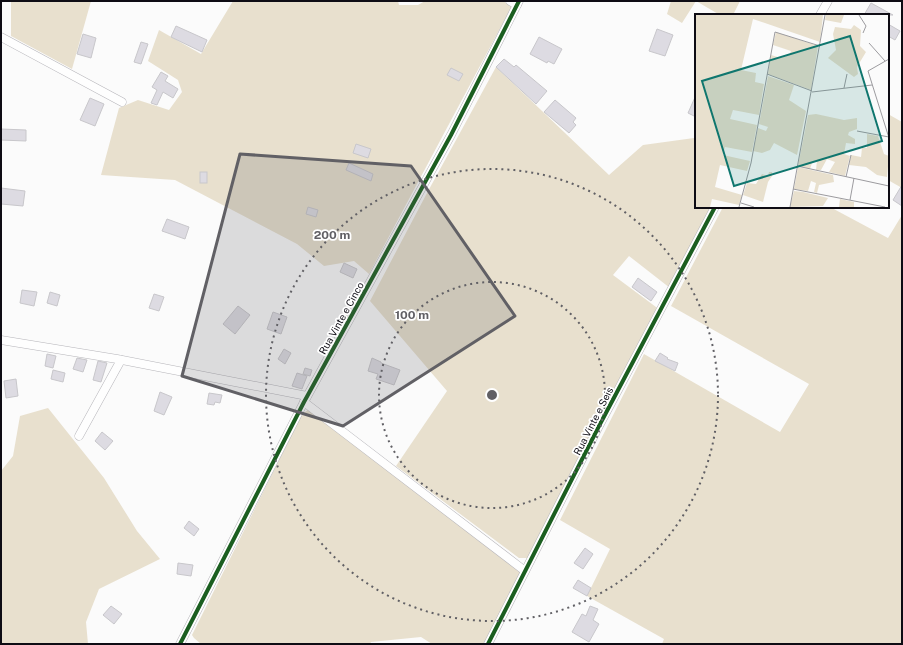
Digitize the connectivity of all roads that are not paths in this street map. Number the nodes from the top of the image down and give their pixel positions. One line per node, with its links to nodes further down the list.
1 (828, 1): 3 (street)
2 (515, 2): 9 (street, Rua Vinte e Cinco)
3 (821, 14)
4 (1, 37): 5 (street)
5 (122, 102)
6 (714, 208): 11 (street, Rua Vinte e Seis)
7 (1, 340): 8 (street)
8 (121, 360): 9 (street); 10 (street)
9 (306, 399): 11 (street); 12 (street, Rua Vinte e Cinco)
10 (79, 436)
11 (525, 571): 13 (street, Rua Vinte e Seis)
12 (184, 642)
13 (488, 644)

